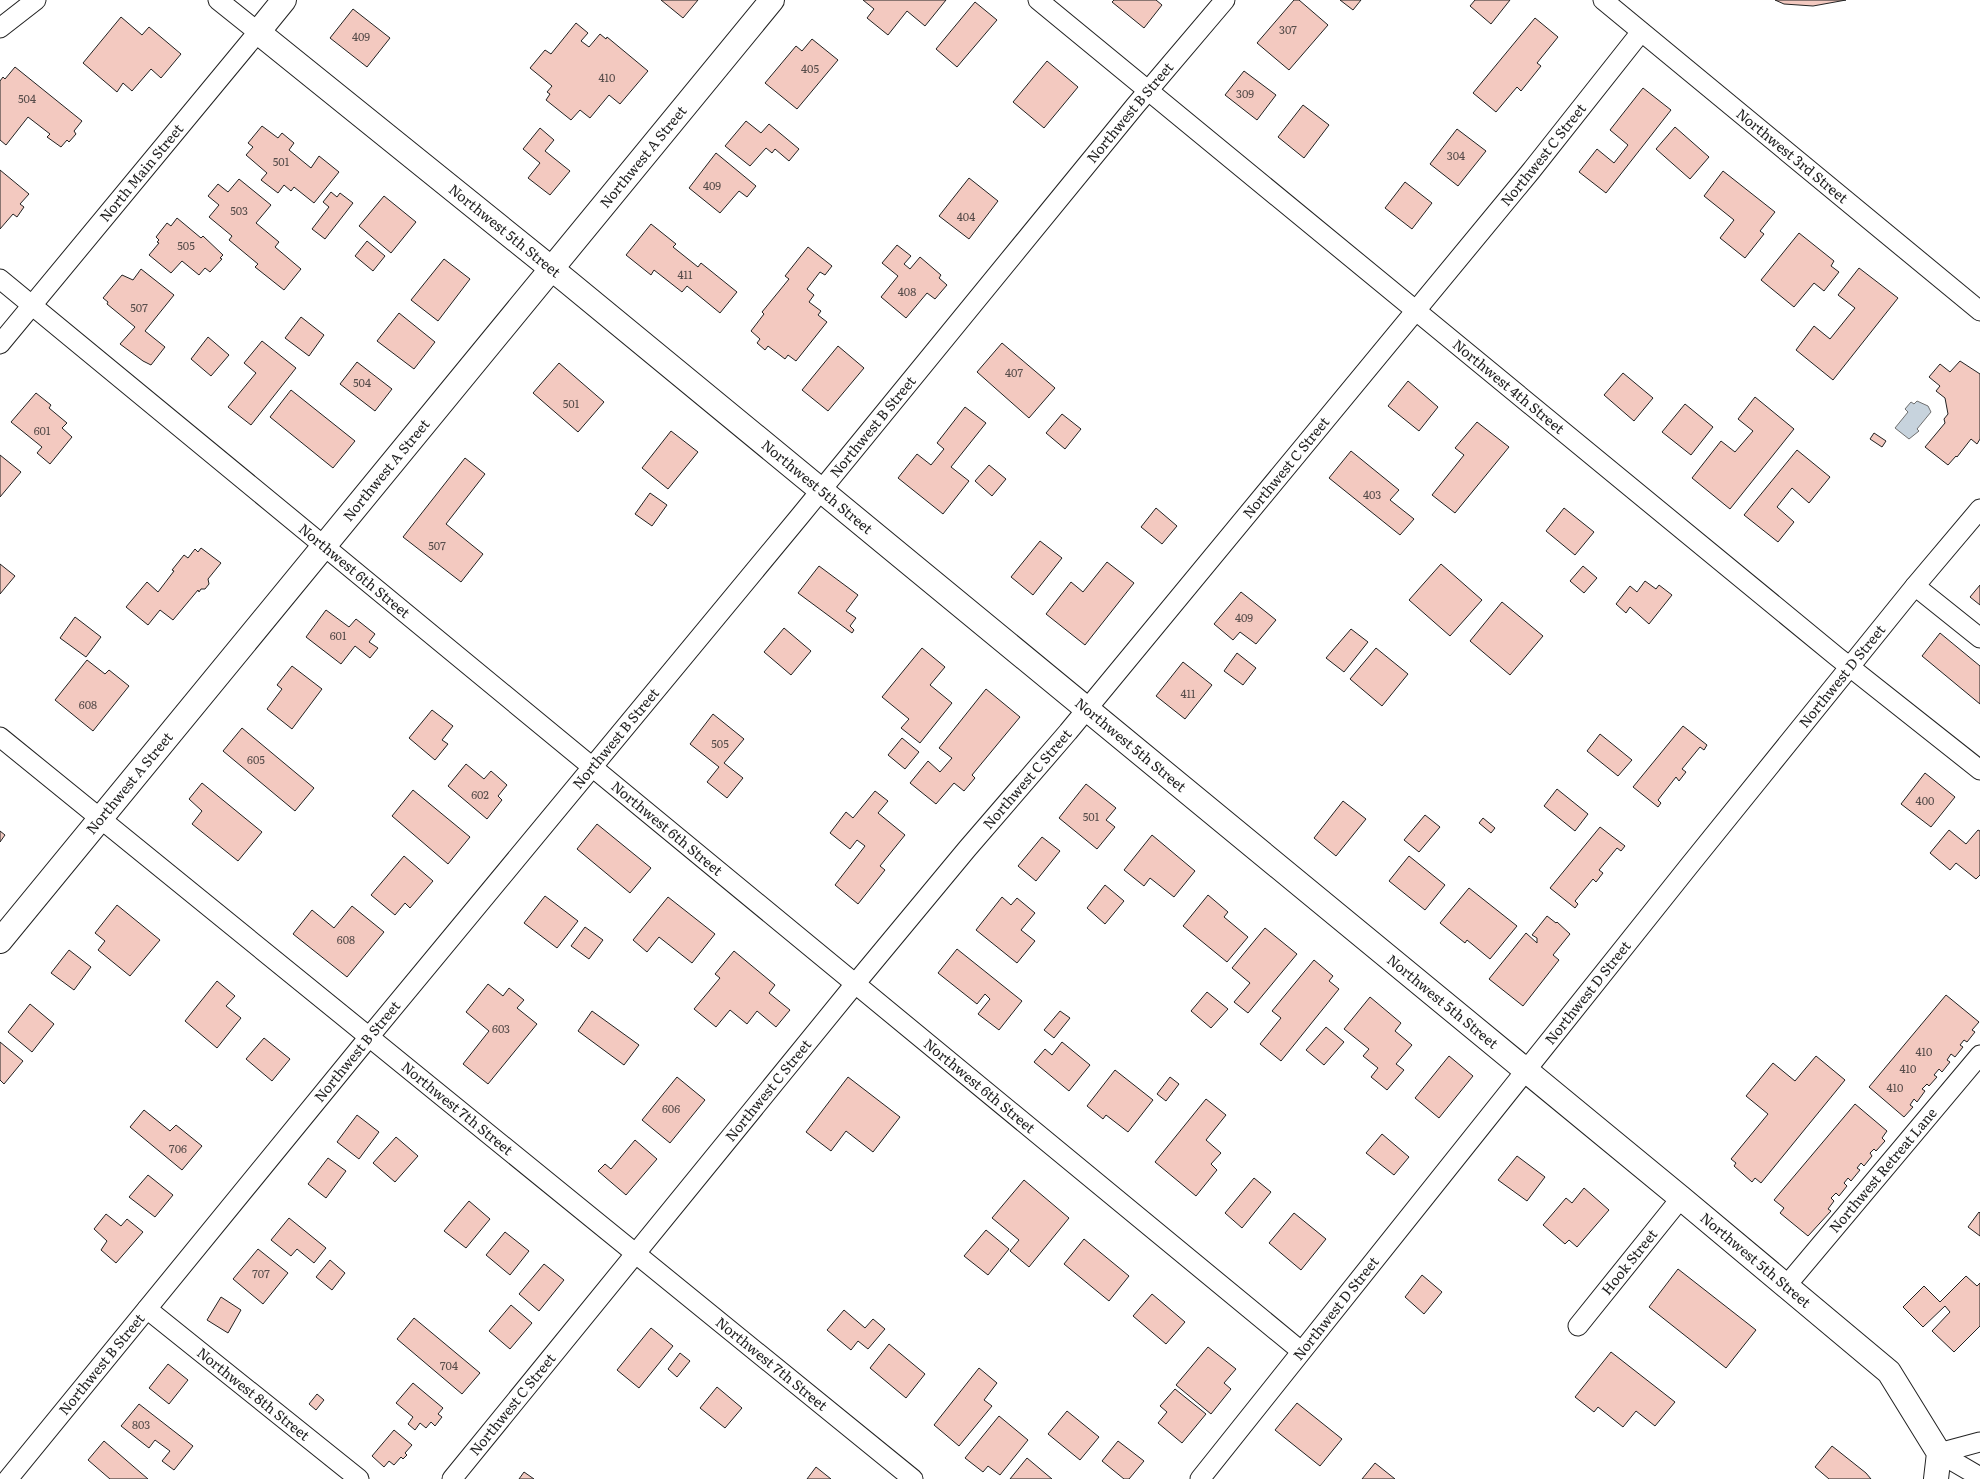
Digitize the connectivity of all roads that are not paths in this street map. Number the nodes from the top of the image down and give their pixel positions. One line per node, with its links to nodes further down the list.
1 (36, 0): 8 (street)
2 (218, 0): 9 (street)
3 (284, 0): 9 (street, North Main Street)
4 (772, 0): 12 (street, Northwest A Street)
5 (1038, 0): 11 (street, Northwest 4th Street)
6 (1225, 0): 11 (street, Northwest B Street)
7 (1603, 0): 10 (street, Northwest 3rd Street)
8 (0, 28)
9 (258, 32): 12 (street, Northwest 5th Street); 14 (street, North Main Street)
10 (1641, 32): 15 (street, Northwest C Street); 16 (street, Northwest 3rd Street)
11 (1148, 91): 15 (street, Northwest 4th Street); 18 (street, Northwest B Street)
12 (552, 270): 18 (street, Northwest 5th Street); 20 (street, Northwest A Street)
13 (0, 279): 14 (street, Northwest 6th Street)
14 (32, 305): 17 (street, North Main Street); 20 (street, Northwest 6th Street)
15 (1416, 309): 23 (street, Northwest 4th Street); 24 (street, Northwest C Street)
16 (1980, 311)
17 (0, 344)
18 (820, 490): 24 (street, Northwest 5th Street); 26 (street, Northwest B Street)
19 (1980, 509): 21 (street, Northwest D Street)
20 (324, 546): 26 (street, Northwest 6th Street); 28 (street, Northwest A Street)
21 (1915, 586): 22 (street); 23 (street, Northwest D Street)
22 (1980, 638)
23 (1849, 667): 27 (street, Northwest 4th Street); 33 (street, Northwest D Street)
24 (1086, 709): 30 (street, Northwest C Street); 33 (street, Northwest 5th Street)
25 (0, 737): 28 (street, Northwest 7th Street)
26 (592, 767): 30 (street, Northwest 6th Street); 31 (street, Northwest B Street)
27 (1980, 770)
28 (100, 819): 29 (street, Northwest A Street); 31 (street, Northwest 7th Street)
29 (0, 941)
30 (855, 984): 35 (street, Northwest C Street); 39 (street, Northwest 6th Street)
31 (369, 1037): 35 (street, Northwest 7th Street); 37 (street, Northwest B Street)
32 (1980, 1055): 36 (street, Northwest Retreat Lane)
33 (1525, 1071): 34 (street, Northwest 5th Street); 39 (street, Northwest D Street)
34 (1681, 1198): 36 (street, Northwest 5th Street); 38 (street, Hook Street)
35 (636, 1254): 45 (street, Northwest C Street); 46 (street, Northwest 7th Street)
36 (1786, 1286): 41 (street, Northwest 5th Street)
37 (147, 1309): 43 (street, Northwest B Street); 44 (street, Northwest 8th Street)
38 (1578, 1326)
39 (1301, 1351): 47 (street, Northwest D Street)
40 (1980, 1442): 41 (street)
41 (1939, 1453): 42 (street, Northwest 5th Street); 48 (street)
42 (1980, 1477)
43 (8, 1479)
44 (359, 1479)
45 (452, 1479)
46 (914, 1479)
47 (1200, 1479)
48 (1936, 1479)

